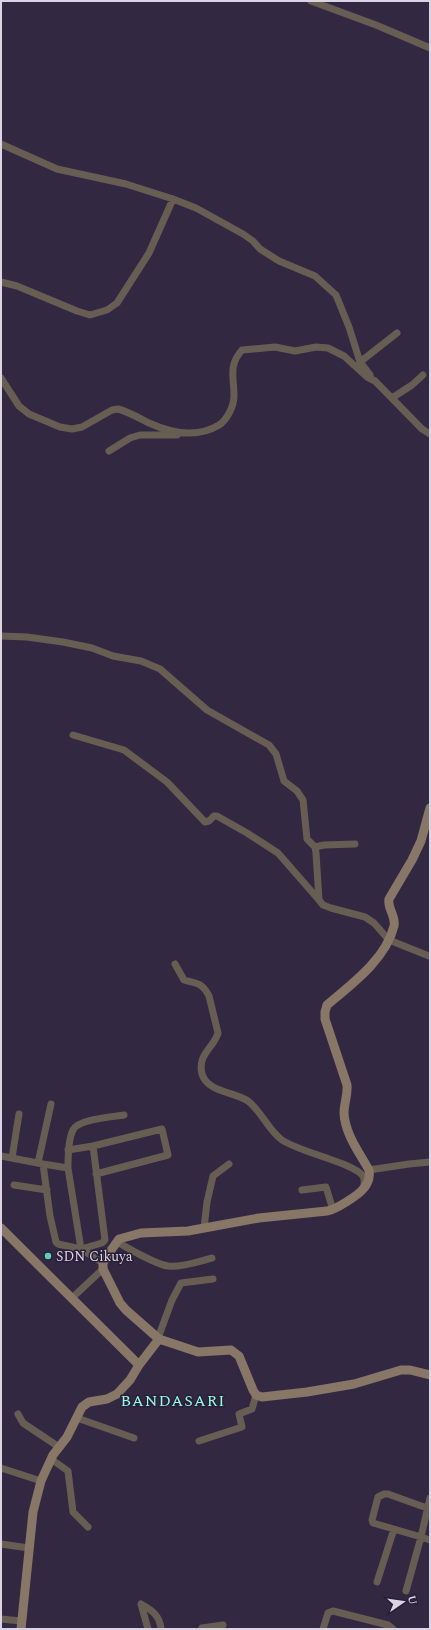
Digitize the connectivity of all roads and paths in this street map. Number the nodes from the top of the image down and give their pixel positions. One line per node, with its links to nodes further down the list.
1 (310, 1): 2 (street)
2 (430, 48)
3 (1, 144): 4 (street)
4 (173, 199): 5 (street); 7 (street)
5 (1, 282)
6 (397, 333): 7 (street)
7 (360, 362): 10 (street)
8 (422, 375): 11 (street)
9 (1, 378): 12 (street)
10 (375, 381): 11 (street); 12 (street)
11 (392, 398): 13 (street)
12 (183, 434): 14 (street)
13 (430, 434)
14 (109, 451)
15 (1, 636): 19 (street)
16 (73, 734): 20 (street)
17 (430, 808): 21 (street)
18 (355, 844): 19 (street)
19 (315, 847): 20 (street)
20 (319, 900): 21 (street)
21 (389, 940): 22 (street); 35 (street)
22 (429, 956)
23 (175, 964): 40 (street)
24 (52, 1104): 32 (street)
25 (19, 1114): 30 (street)
26 (124, 1115): 28 (street)
27 (93, 1146): 28 (street); 36 (street); 36 (street)
28 (68, 1150): 34 (street)
29 (1, 1156): 30 (street)
30 (12, 1158): 32 (street)
31 (430, 1162): 35 (street)
32 (40, 1163): 34 (street); 38 (street)
33 (230, 1164): 43 (street)
34 (68, 1168): 45 (street)
35 (369, 1170): 40 (street)
36 (96, 1174): 45 (street)
37 (14, 1185): 38 (street)
38 (47, 1190): 45 (street)
39 (302, 1190): 41 (street)
40 (363, 1190): 41 (street)
41 (333, 1210): 43 (street)
42 (1, 1228): 49 (street)
43 (204, 1228): 44 (street)
44 (117, 1242): 46 (street); 47 (street)
45 (81, 1249): 47 (street)
46 (212, 1258)
47 (103, 1266): 49 (street); 50 (street)
48 (213, 1279): 50 (street)
49 (72, 1298): 51 (street)
50 (159, 1338): 51 (street); 53 (street)
51 (139, 1365): 55 (street)
52 (430, 1375): 53 (street)
53 (256, 1395): 57 (street)
54 (18, 1414): 58 (street)
55 (77, 1418): 56 (street); 58 (street)
56 (134, 1438)
57 (199, 1441)
58 (60, 1447): 59 (street)
59 (51, 1459): 61 (street); 64 (street)
60 (1, 1468): 61 (street)
61 (41, 1481): 69 (street)
62 (430, 1498): 63 (street)
63 (427, 1508): 65 (street); 66 (street)
64 (88, 1527)
65 (394, 1529): 66 (street); 70 (street)
66 (420, 1537): 67 (street); 71 (street)
67 (430, 1540)
68 (1, 1546): 69 (street)
69 (29, 1548): 73 (street)
70 (377, 1582)
71 (406, 1591)
72 (1, 1619): 73 (street)
73 (21, 1625)
74 (223, 1625): 76 (street)
75 (202, 1628): 76 (street)
76 (214, 1628)
77 (148, 1629): 78 (street)
78 (161, 1629)
79 (323, 1629): 80 (street)
80 (393, 1629)

